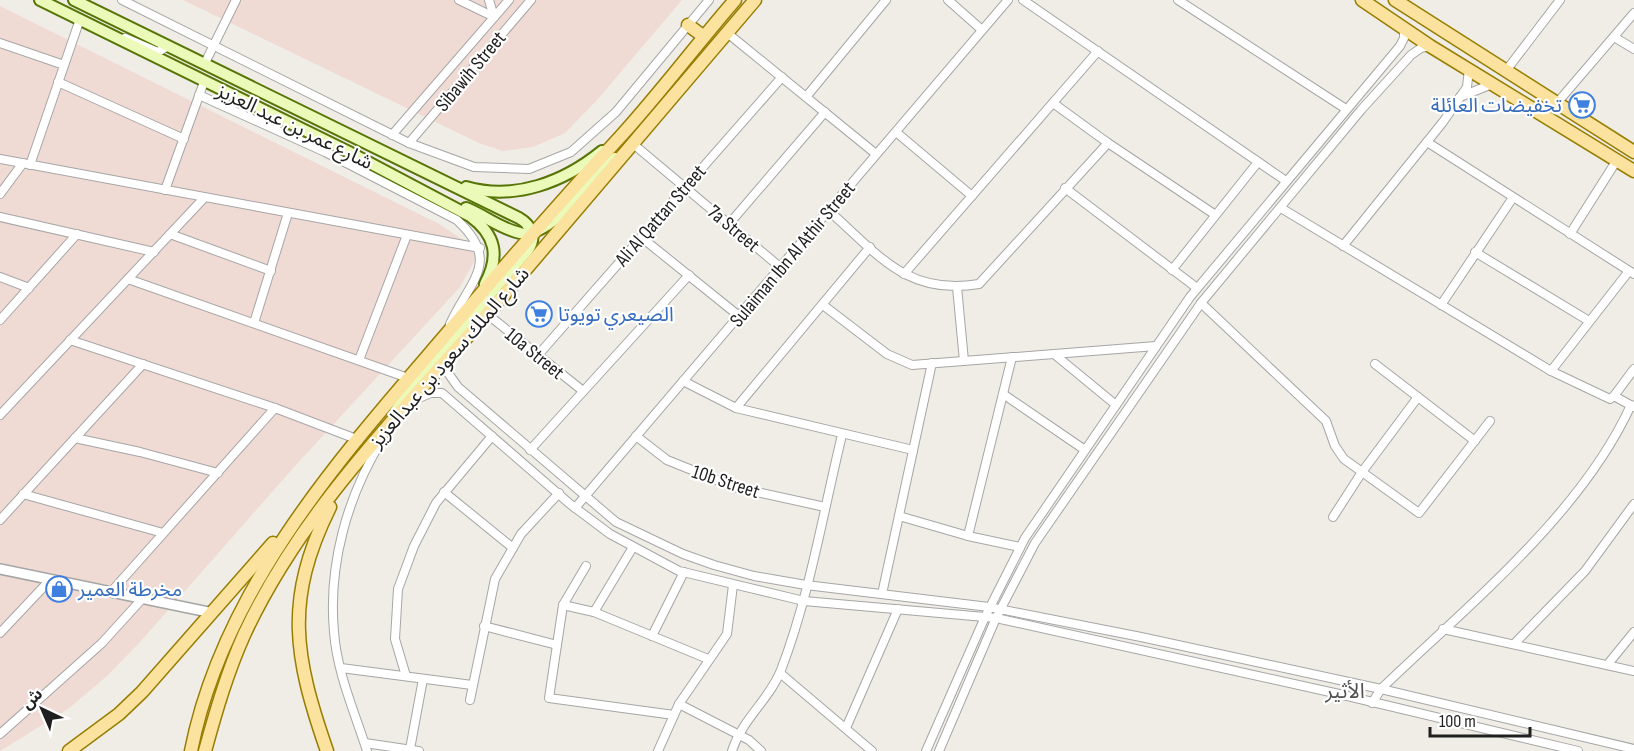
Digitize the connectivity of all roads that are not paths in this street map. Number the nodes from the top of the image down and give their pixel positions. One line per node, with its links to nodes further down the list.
1 (40, 0): 22 (main road, شارع عمر بن عبد العزيز)
2 (74, 0): 32 (main road)
3 (122, 0): 31 (street)
4 (236, 0): 31 (street)
5 (459, 0): 21 (street)
6 (491, 0): 19 (street); 21 (street)
7 (531, 0): 60 (street, Sibawih Street)
8 (709, 0): 23 (street)
9 (735, 0): 28 (main road, شارع الملك سعود بن عبدالعزيز)
10 (755, 0): 26 (main road, شارع الملك سعود بن عبدالعزيز)
11 (886, 0): 46 (street)
12 (948, 0): 25 (street)
13 (1008, 0): 25 (street, Sulaiman Ibn Al Athir Street)
14 (1023, 0): 35 (street)
15 (1178, 0): 50 (street)
16 (1362, 0): 24 (main road)
17 (1395, 0): 39 (main road)
18 (1560, 0): 39 (street)
19 (506, 3): 21 (street, Sibawih Street)
20 (1634, 13): 29 (street)
21 (494, 17): 56 (street, Sibawih Street)
22 (80, 19): 27 (main road, شارع عمر بن عبد العزيز); 37 (street)
23 (688, 25): 28 (main road); 60 (street)
24 (1404, 27): 33 (main road); 44 (street)
25 (982, 30): 55 (street, Sulaiman Ibn Al Athir Street)
26 (726, 32): 40 (street); 58 (main road, شارع الملك سعود بن عبدالعزيز)
27 (106, 33): 32 (street); 42 (main road, شارع عمر بن عبد العزيز)
28 (703, 36): 58 (main road, شارع الملك سعود بن عبدالعزيز)
29 (1614, 37): 34 (street); 49 (street)
30 (0, 43): 37 (street)
31 (214, 44): 36 (street); 56 (street)
32 (168, 46): 36 (main road)
33 (1430, 46): 38 (main road); 51 (street)
34 (1634, 49)
35 (1098, 51): 48 (street); 66 (street)
36 (205, 63): 69 (main road)
37 (64, 65): 41 (street)
38 (1469, 69): 43 (main road); 47 (street)
39 (1505, 72): 49 (main road)
40 (782, 77): 46 (street); 71 (street, Ali Al Qattan Street)
41 (58, 82): 57 (street); 67 (street)
42 (204, 82): 45 (street); 53 (main road, شارع عمر بن عبد العزيز)
43 (1492, 84): 47 (street); 65 (main road)
44 (1362, 92): 50 (street); 51 (street)
45 (199, 95): 54 (street); 57 (street)
46 (806, 97): 52 (street)
47 (1460, 97): 59 (street)
48 (1053, 103): 61 (street); 76 (street)
49 (1557, 103): 62 (main road)
50 (1346, 109): 70 (street)
51 (1361, 110): 79 (street)
52 (825, 112): 63 (street); 84 (street)
53 (294, 126): 54 (street); 75 (main road, شارع عمر بن عبد العزيز)
54 (277, 131): 93 (street)
55 (896, 132): 63 (street, Sulaiman Ibn Al Athir Street); 76 (street)
56 (392, 135): 60 (street)
57 (184, 139): 73 (street)
58 (627, 139): 69 (main road); 71 (street, 7a Street); 85 (main road, شارع الملك سعود بن عبدالعزيز); 112 (main road, شارع الملك سعود بن عبدالعزيز)
59 (1427, 142): 78 (street); 91 (street)
60 (409, 143)
61 (1108, 143): 72 (street); 82 (street)
62 (1634, 152)
63 (876, 154): 80 (street, Sulaiman Ibn Al Athir Street)
64 (0, 159): 67 (street)
65 (1617, 160): 68 (main road); 88 (street)
66 (1258, 162): 70 (street); 82 (street)
67 (26, 164): 73 (street); 74 (street)
68 (1634, 171)
69 (440, 179): 85 (main road)
70 (1286, 181): 106 (street)
71 (685, 187): 84 (street, 7a Street); 90 (street, Ali Al Qattan Street)
72 (1065, 188): 97 (street); 104 (street)
73 (165, 190): 77 (street)
74 (0, 194)
75 (432, 194): 85 (main road); 107 (main road, شارع عمر بن عبد العزيز)
76 (972, 196): 100 (street)
77 (204, 198): 81 (street); 87 (street)
78 (1512, 199): 88 (street); 95 (street)
79 (1281, 208): 91 (street); 108 (street)
80 (829, 211): 92 (street); 96 (street, Sulaiman Ibn Al Athir Street)
81 (288, 213): 89 (street); 98 (street)
82 (1214, 214): 97 (street)
83 (0, 217): 86 (street)
84 (729, 225): 96 (street, 7a Street)
85 (532, 232): 107 (main road, شارع الملك سعود بن عبدالعزيز); 147 (main road)
86 (77, 234): 94 (street); 105 (street)
87 (170, 234): 94 (street); 98 (street)
88 (1570, 234): 99 (street)
89 (407, 235): 93 (street); 124 (street)
90 (641, 237): 101 (street); 120 (street, Ali Al Qattan Street)
91 (1343, 246): 110 (street)
92 (870, 247): 100 (street); 109 (street)
93 (480, 248): 117 (street)
94 (154, 252): 103 (street)
95 (1475, 252): 110 (street); 115 (street)
96 (780, 267): 113 (street, Sulaiman Ibn Al Athir Street)
97 (1172, 270): 106 (street)
98 (271, 271): 116 (street)
99 (1631, 273): 115 (street)
100 (904, 274): 104 (street)
101 (689, 275): 113 (street); 134 (street)
102 (0, 277): 105 (street)
103 (128, 279): 116 (street); 118 (street)
104 (957, 287): 125 (street)
105 (29, 288): 111 (street)
106 (1197, 288): 119 (street)
107 (482, 291): 117 (main road, شارع الملك سعود بن عبدالعزيز)
108 (1201, 303): 158 (street); 189 (street)
109 (822, 305): 126 (street); 143 (street)
110 (1441, 305): 130 (street)
111 (3, 313): 114 (street)
112 (488, 314): 120 (street, 10a Street); 123 (main road, شارع الملك سعود بن عبدالعزيز)
113 (739, 316): 132 (street, Sulaiman Ibn Al Athir Street)
114 (0, 320)
115 (1589, 321): 130 (street)
116 (254, 323): 124 (street)
117 (445, 335): 131 (main road, شارع الملك سعود بن عبدالعزيز)
118 (70, 340): 127 (street); 145 (street)
119 (1156, 346): 121 (street); 140 (street)
120 (539, 354): 134 (street, 10a Street)
121 (1054, 354): 122 (street); 140 (street)
122 (1012, 357): 125 (street); 135 (street)
123 (449, 359): 133 (street); 139 (main road, شارع الملك سعود بن عبدالعزيز)
124 (359, 360): 131 (street)
125 (964, 361): 126 (street)
126 (932, 363): 155 (street)
127 (143, 364): 142 (street); 151 (street)
128 (1375, 364): 138 (street)
129 (1634, 369): 136 (street)
130 (1551, 371): 136 (street)
131 (408, 378): 152 (main road, شارع الملك سعود بن عبدالعزيز)
132 (684, 381): 143 (street); 150 (street, Sulaiman Ibn Al Athir Street)
133 (458, 387): 137 (street); 154 (street)
134 (583, 391): 154 (street)
135 (1003, 394): 156 (street); 172 (street)
136 (1614, 396): 141 (street)
137 (448, 397): 139 (street); 149 (street)
138 (1418, 397): 153 (street); 158 (street)
139 (412, 400): 144 (main road, شارع الملك سعود بن عبدالعزيز)
140 (1116, 405): 156 (street)
141 (1633, 406): 195 (street)
142 (275, 408): 152 (street); 159 (street)
143 (736, 408): 148 (street)
144 (402, 411): 147 (main road, شارع الملك سعود بن عبدالعزيز); 203 (street)
145 (0, 415)
146 (1490, 421): 153 (street)
147 (383, 430): 157 (main road, شارع الملك سعود بن عبدالعزيز)
148 (842, 435): 155 (street); 166 (street)
149 (492, 436): 161 (street); 162 (street)
150 (636, 436): 164 (street, Sulaiman Ibn Al Athir Street); 166 (street, 10b Street)
151 (75, 438): 159 (street); 163 (street)
152 (358, 440): 160 (main road, شارع الملك سعود بن عبدالعزيز)
153 (1475, 441): 158 (street)
154 (530, 450): 164 (street)
155 (913, 450): 168 (street)
156 (1085, 450): 174 (street)
157 (365, 454): 224 (main road, شارع الملك سعود بن عبدالعزيز); 225 (main road)
158 (1362, 472): 169 (street)
159 (218, 473): 171 (street)
160 (316, 492): 191 (main road); 223 (main road, شارع الملك سعود بن عبدالعزيز)
161 (444, 492): 175 (street); 206 (street)
162 (559, 493): 167 (street); 175 (street)
163 (23, 494): 170 (street); 171 (street)
164 (586, 495): 167 (street, Sulaiman Ibn Al Athir Street); 181 (street)
165 (1634, 504): 199 (street)
166 (825, 507): 181 (street)
167 (575, 508): 173 (street)
168 (899, 516): 172 (street); 183 (street)
169 (1333, 517)
170 (0, 520)
171 (163, 533): 182 (street)
172 (968, 536): 174 (street)
173 (633, 547): 178 (street); 190 (street)
174 (1020, 547): 187 (street)
175 (513, 548): 194 (street)
176 (586, 566): 186 (street)
177 (0, 569): 179 (street)
178 (684, 572): 180 (street); 198 (street)
179 (50, 580): 182 (street); 197 (street)
180 (733, 585): 185 (street); 201 (street)
181 (806, 585): 183 (street); 185 (street)
182 (111, 592): 184 (street)
183 (882, 594): 187 (street)
184 (142, 598): 191 (street); 215 (street)
185 (804, 601): 188 (street); 205 (street)
186 (563, 605): 190 (street); 200 (street)
187 (989, 607): 189 (street); 192 (street)
188 (898, 609): 192 (street); 216 (street)
189 (1000, 609): 193 (street); 209 (street)
190 (594, 612): 198 (street)
191 (213, 613): 222 (main road)
192 (985, 616): 193 (street); 231 (street)
193 (996, 618): 211 (street); 232 (street)
194 (484, 626): 200 (street); 208 (street)
195 (1443, 628): 199 (street); 209 (street)
196 (1634, 632): 202 (street)
197 (0, 633)
198 (652, 636): 201 (street)
199 (1514, 644): 202 (street)
200 (557, 645): 213 (street)
201 (708, 659): 212 (street)
202 (1608, 664): 204 (street)
203 (340, 668): 206 (street); 219 (street)
204 (1634, 672)
205 (780, 673): 216 (street); 218 (street)
206 (406, 676): 207 (street)
207 (423, 679): 208 (street); 221 (street)
208 (472, 685): 210 (street)
209 (1381, 688): 211 (street); 220 (street)
210 (470, 700)
211 (1372, 703): 233 (street)
212 (679, 704): 213 (street); 218 (street)
213 (674, 715): 227 (street)
214 (0, 718): 215 (street)
215 (7, 725): 217 (street)
216 (846, 728): 230 (street)
217 (0, 734)
218 (737, 734): 228 (street); 229 (street)
219 (366, 747): 221 (street)
220 (1634, 749)
221 (410, 750): 226 (street)
222 (69, 751)
223 (191, 751)
224 (205, 751)
225 (327, 751)
226 (419, 751)
227 (658, 751)
228 (732, 751)
229 (761, 751)
230 (872, 751)
231 (926, 751)
232 (939, 751)
233 (1578, 751)

